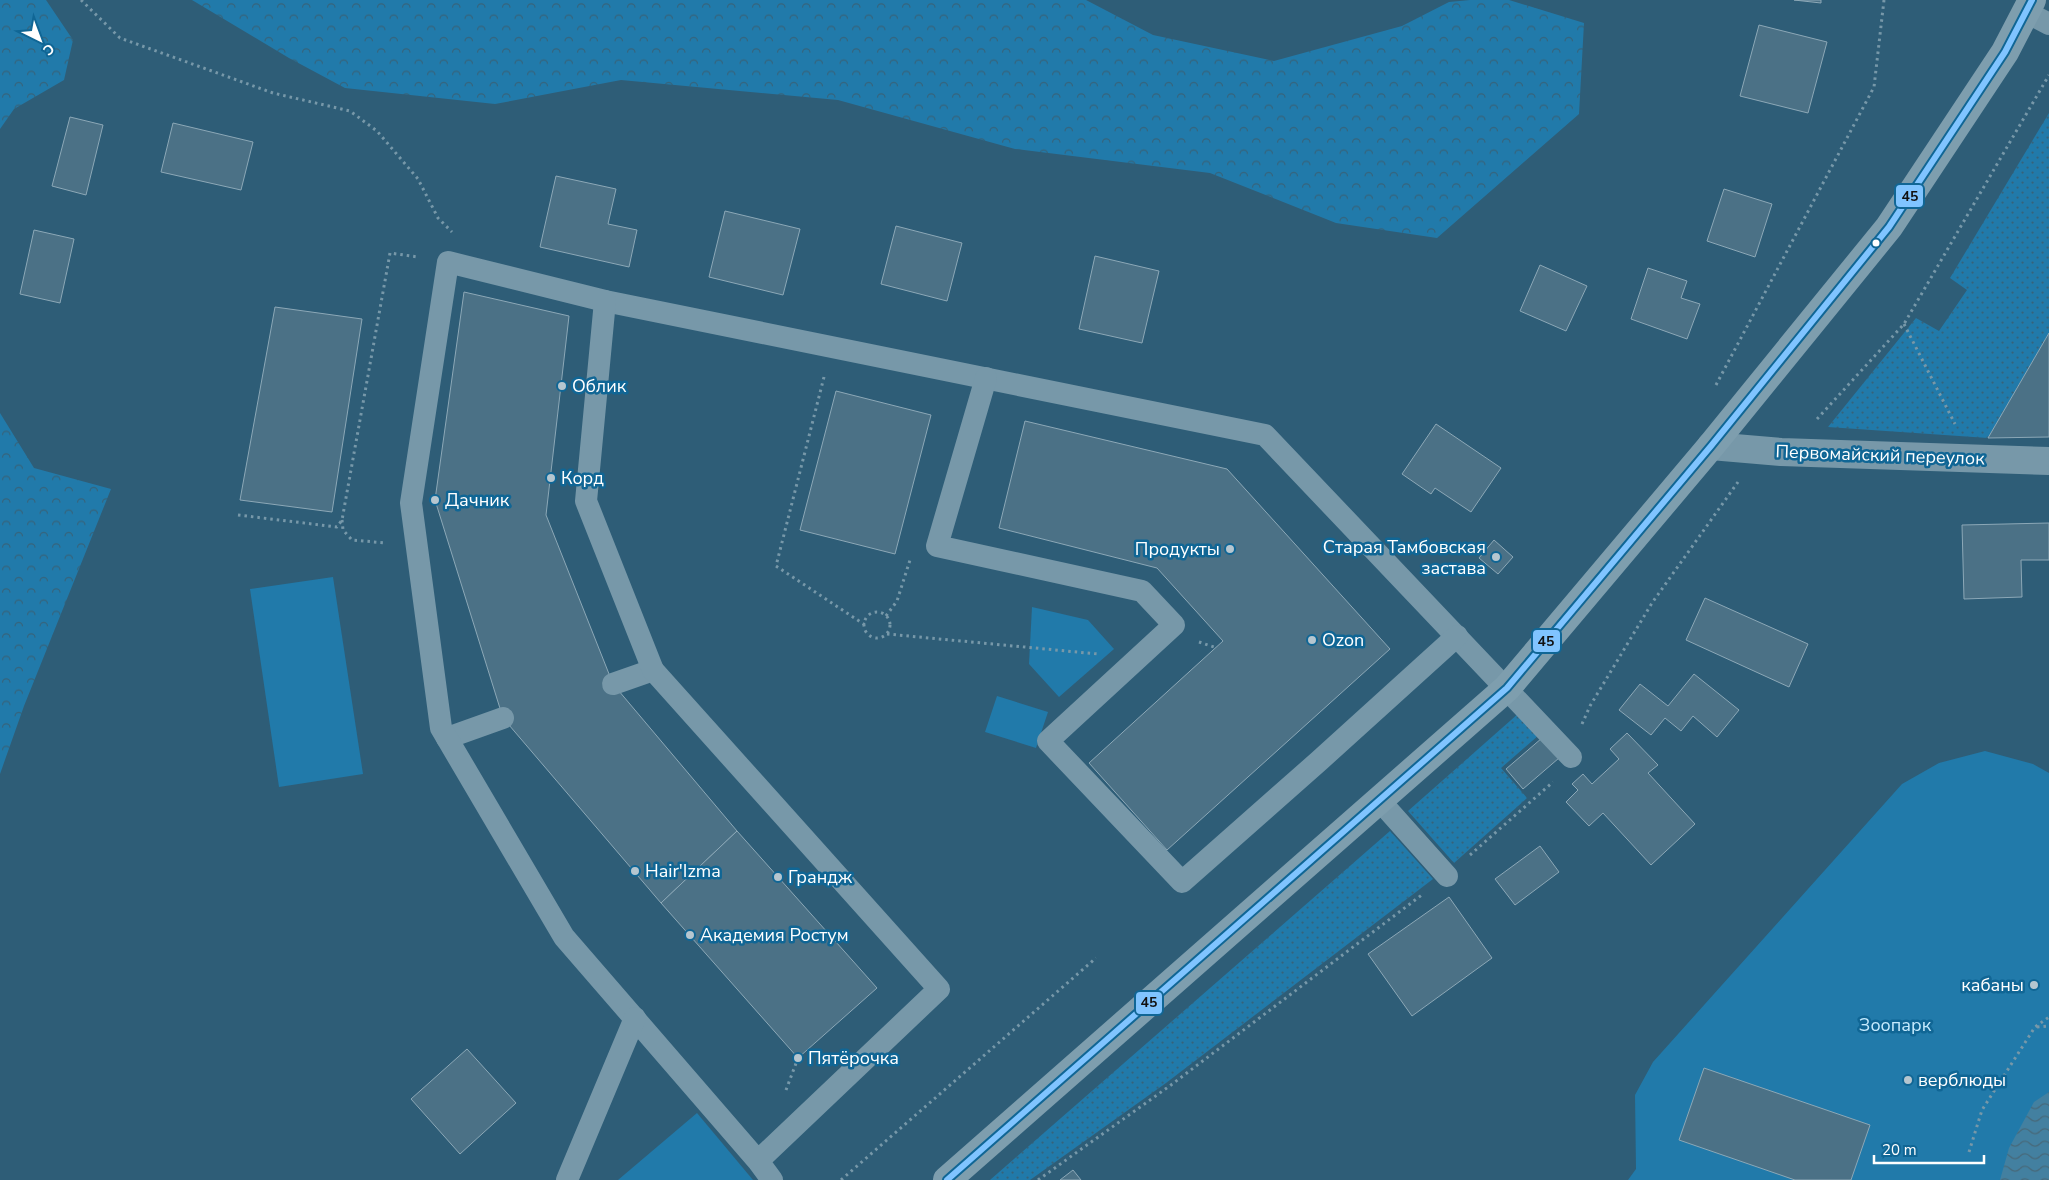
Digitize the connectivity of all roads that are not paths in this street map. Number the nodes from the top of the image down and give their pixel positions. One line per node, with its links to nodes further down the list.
1 (2036, 12): 4 (main road)
2 (605, 301): 3 (lane); 7 (lane); 11 (lane)
3 (986, 378): 6 (lane); 6 (lane)
4 (1711, 446): 5 (street, Первомайский переулок); 9 (main road)
5 (2049, 461)
6 (1457, 636): 9 (lane)
7 (653, 670): 8 (lane); 16 (lane)
8 (613, 684)
9 (1507, 688): 12 (lane); 13 (main road)
10 (503, 718): 11 (lane)
11 (447, 738): 15 (lane)
12 (1571, 757)
13 (1380, 800): 14 (lane); 19 (main road)
14 (1447, 876)
15 (635, 1018): 16 (lane); 17 (lane)
16 (758, 1161): 18 (lane)
17 (567, 1180)
18 (772, 1180)
19 (947, 1180)

